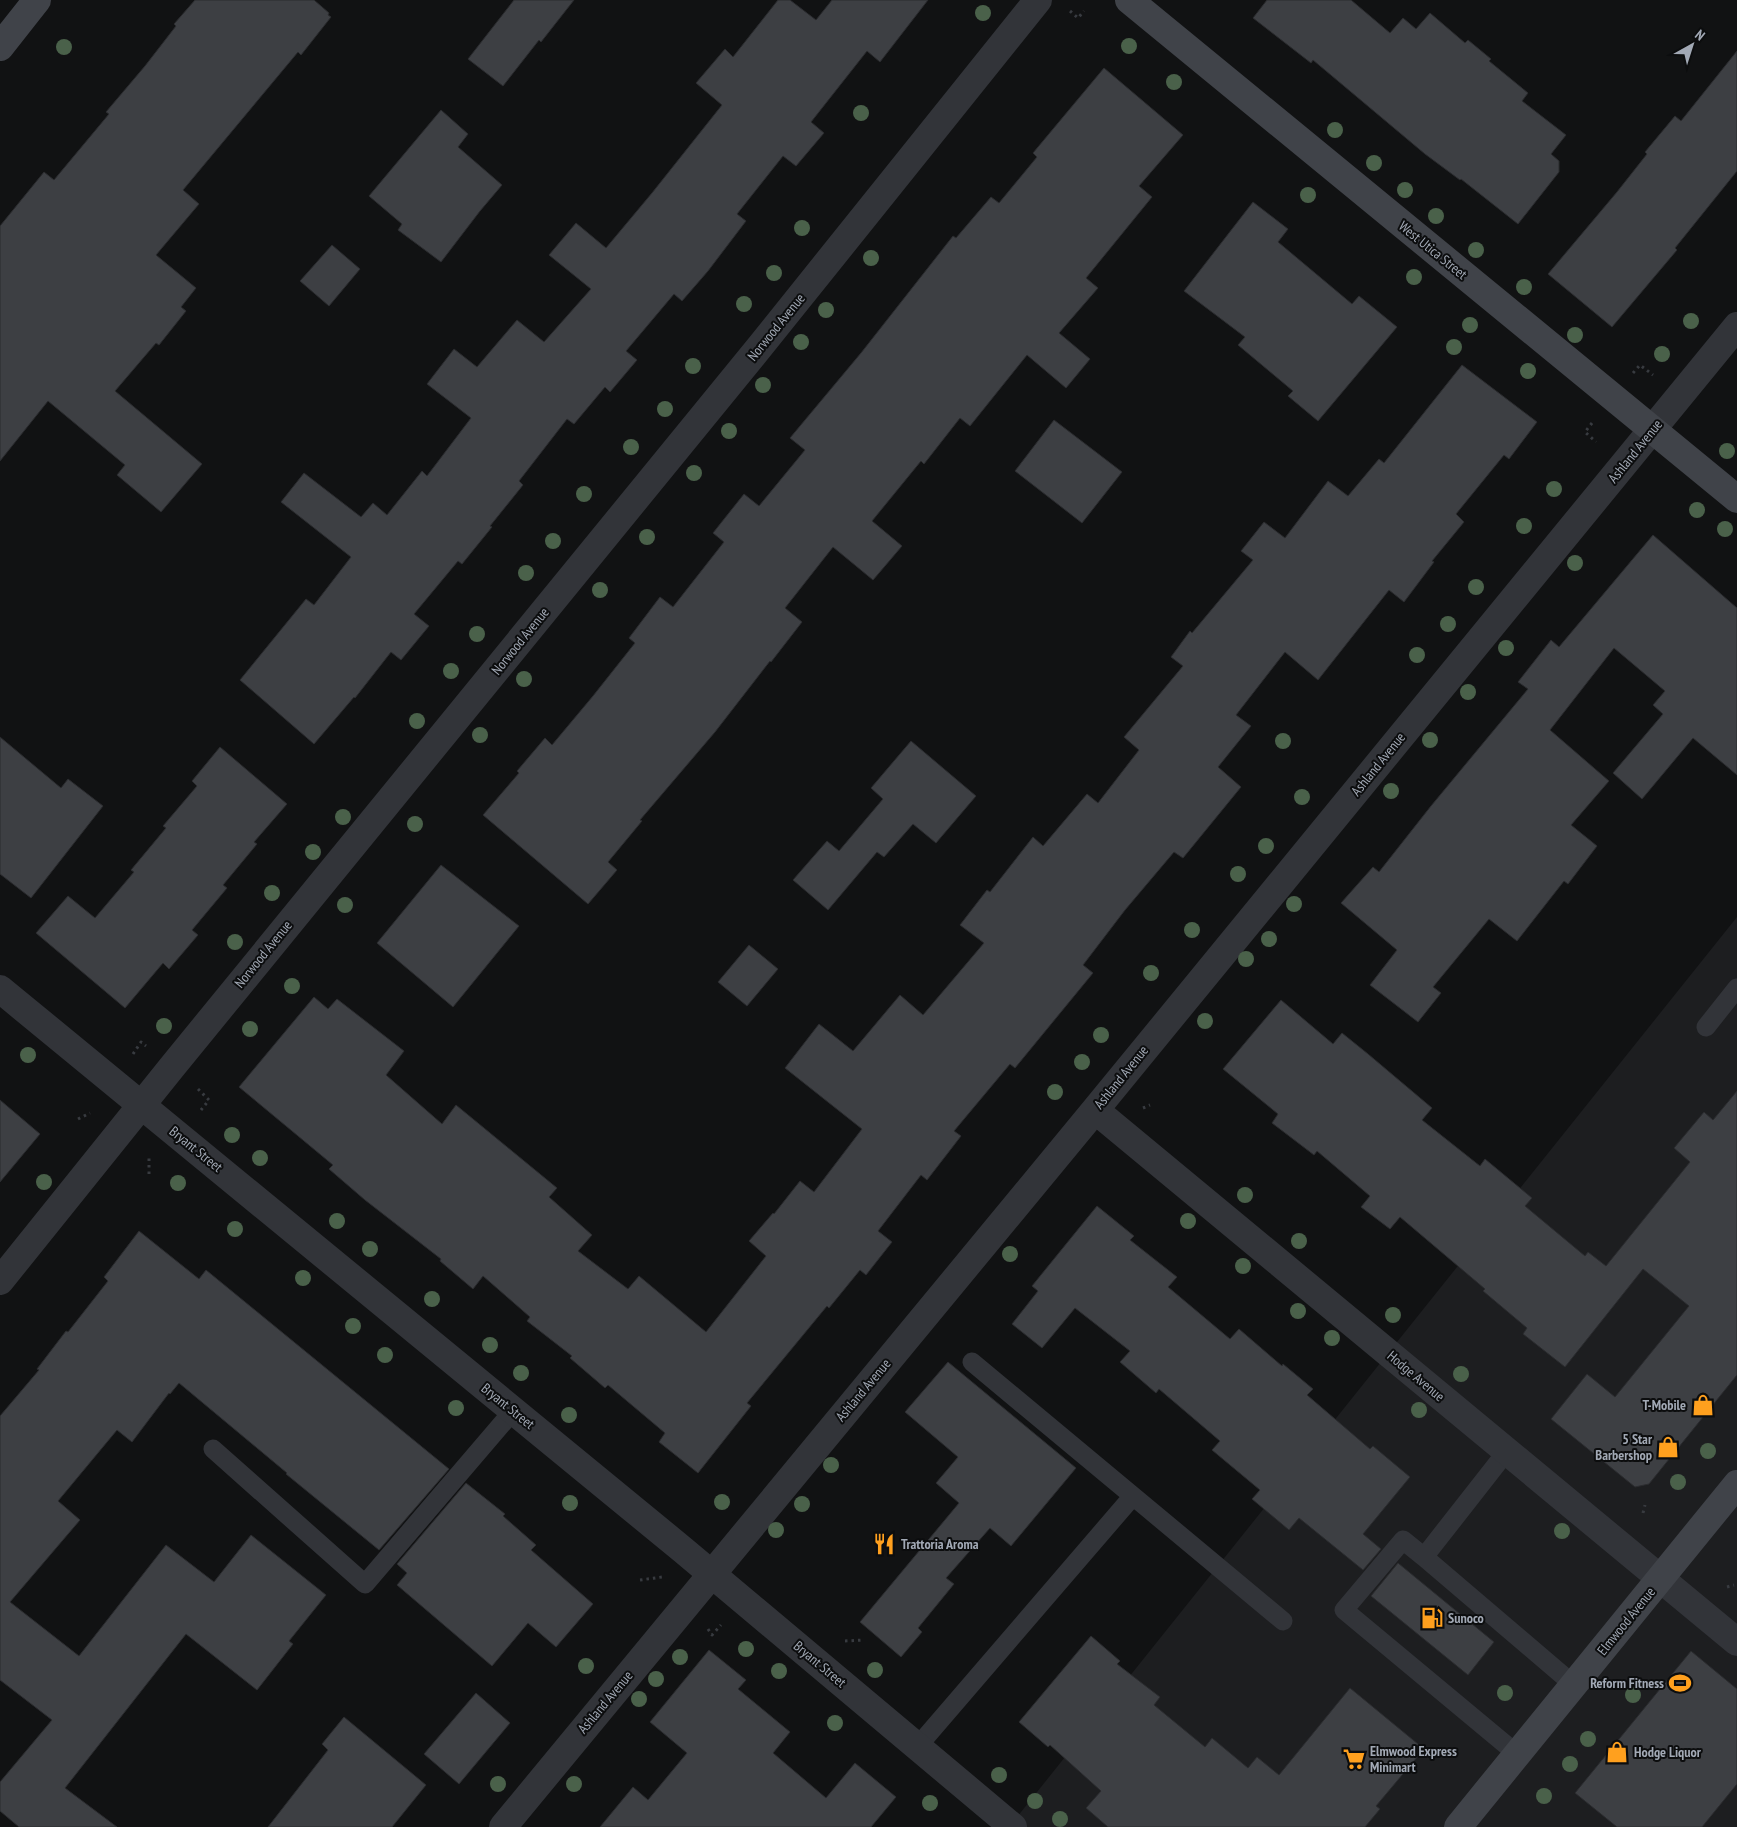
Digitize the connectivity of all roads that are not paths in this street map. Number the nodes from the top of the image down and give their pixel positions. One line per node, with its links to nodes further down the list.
1 (37, 0): 4 (street)
2 (1038, 0): 11 (street, Norwood Avenue)
3 (1129, 0): 6 (street, West Utica Street)
4 (0, 47)
5 (1737, 326): 6 (street, Ashland Avenue)
6 (1652, 430): 7 (street, West Utica Street); 12 (street, Ashland Avenue)
7 (1737, 499)
8 (1737, 988): 10 (lane)
9 (0, 989): 11 (street, Bryant Street)
10 (1706, 1027)
11 (141, 1104): 13 (street, Norwood Avenue); 15 (street, Bryant Street)
12 (1094, 1110): 17 (street, Hodge Avenue); 21 (street, Ashland Avenue)
13 (0, 1281)
14 (972, 1362): 19 (lane)
15 (513, 1411): 16 (lane); 21 (street, Bryant Street)
16 (213, 1449)
17 (1507, 1452): 20 (lane); 22 (street, Hodge Avenue)
18 (1737, 1484): 22 (street, Elmwood Avenue)
19 (1132, 1496): 23 (lane); 26 (lane)
20 (1424, 1557): 25 (lane); 27 (lane)
21 (712, 1574): 26 (street, Bryant Street); 28 (street, Ashland Avenue)
22 (1660, 1578): 24 (street, Hodge Avenue); 25 (street, Elmwood Avenue)
23 (1283, 1621)
24 (1737, 1642)
25 (1574, 1685): 27 (street, Elmwood Avenue)
26 (918, 1746): 29 (street, Bryant Street)
27 (1517, 1754): 30 (street, Elmwood Avenue)
28 (502, 1827)
29 (1013, 1827)
30 (1458, 1827)

